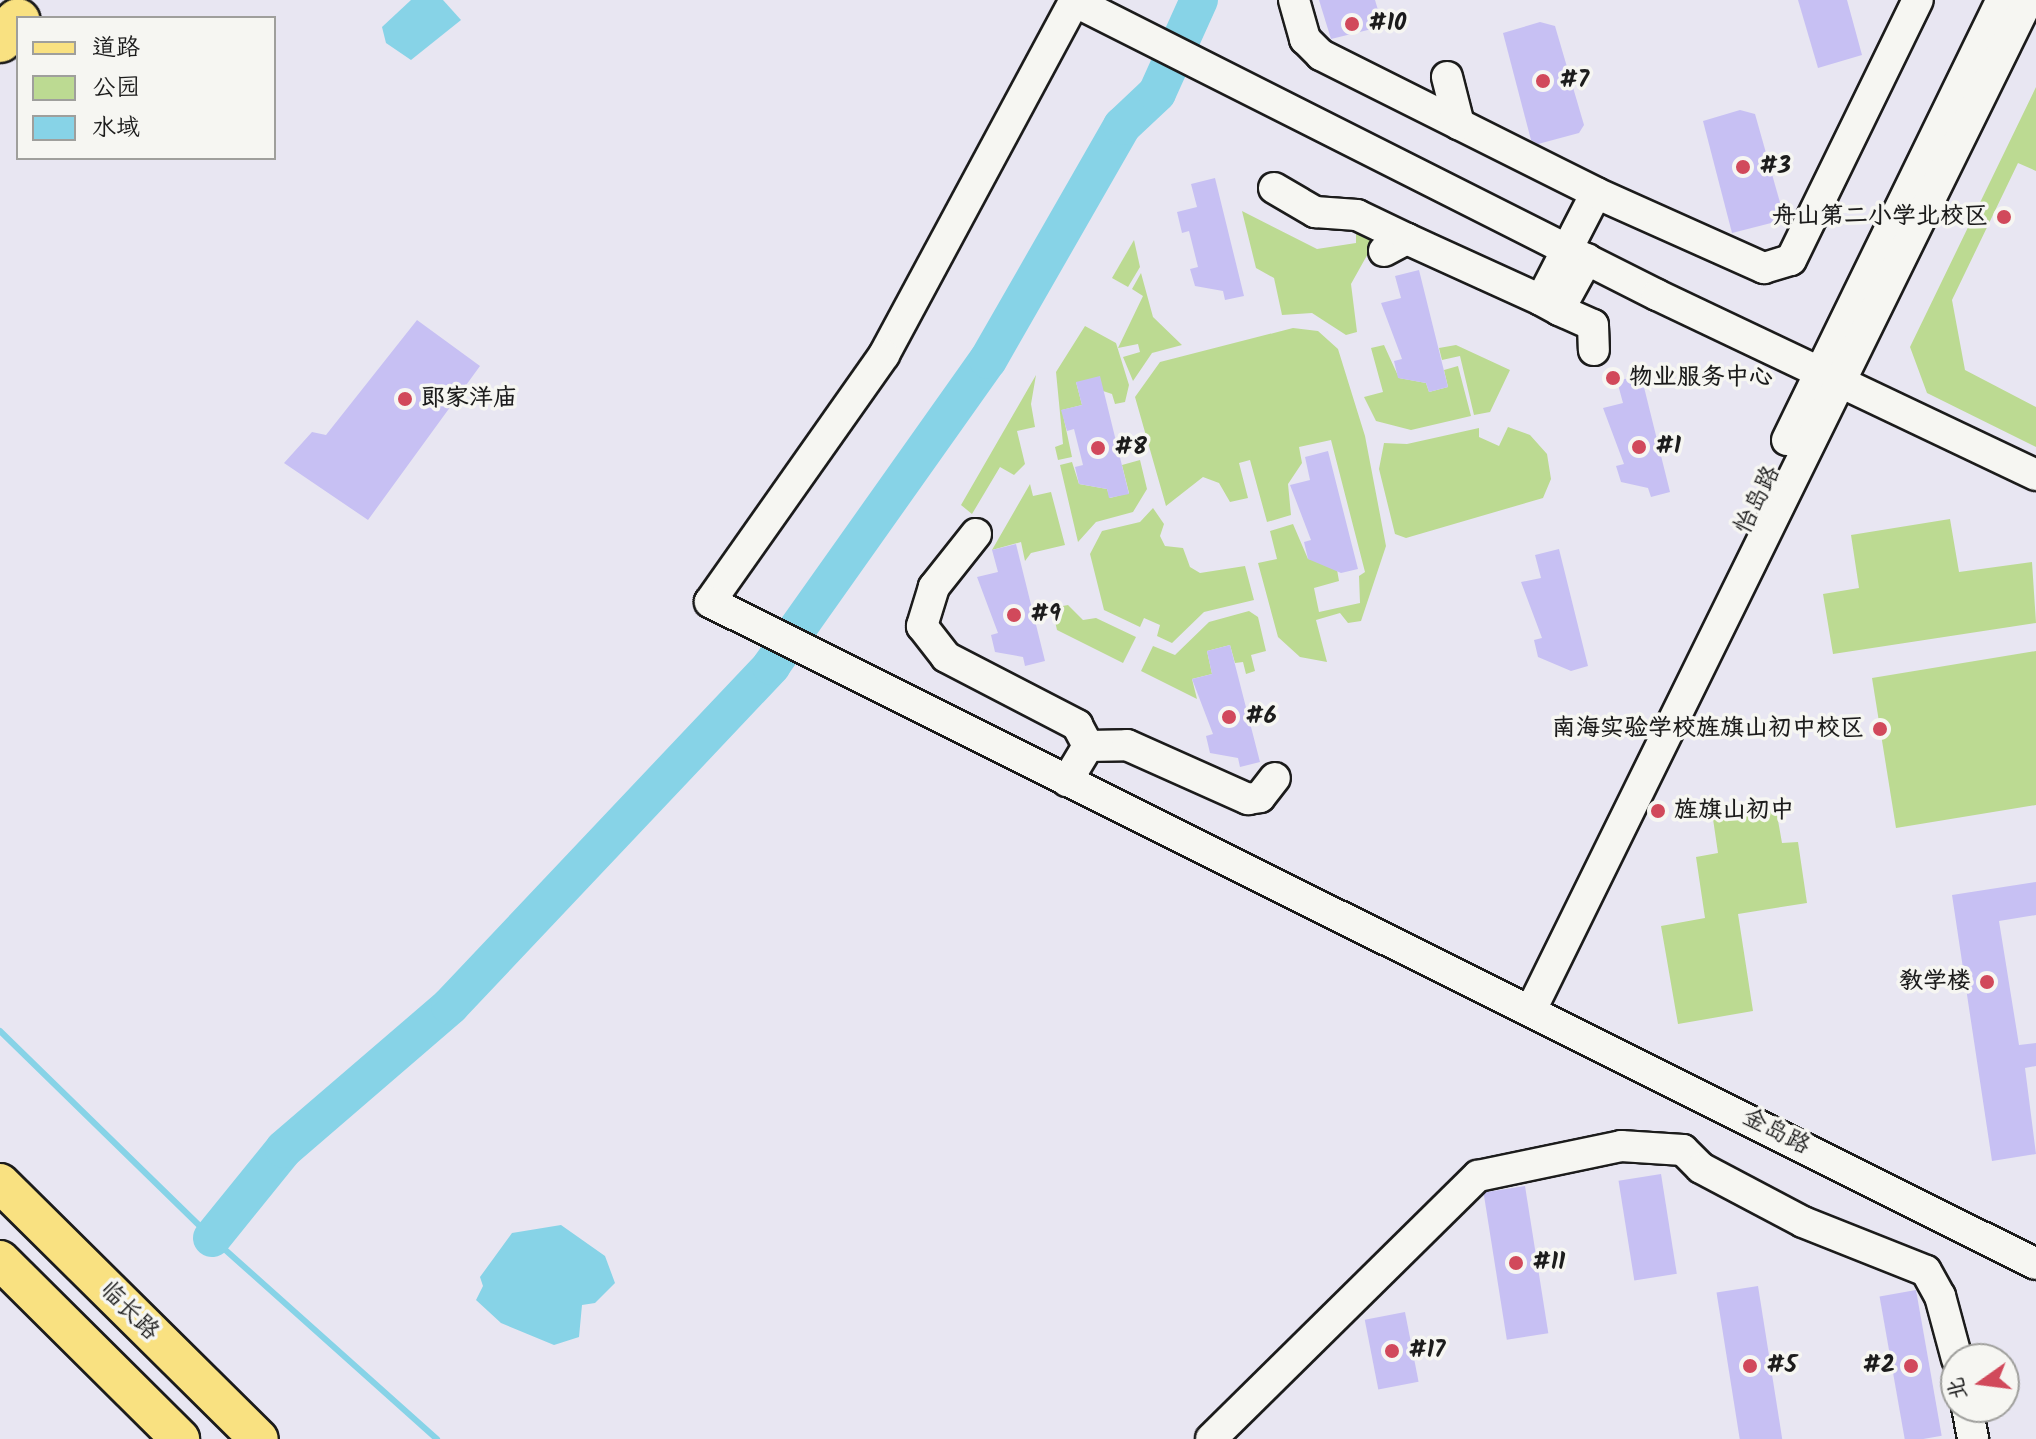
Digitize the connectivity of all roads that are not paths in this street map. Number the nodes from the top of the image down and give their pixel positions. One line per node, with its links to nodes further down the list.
1 (38, 0): 7 (highway)
2 (1074, 0): 14 (street); 22 (street, 金岛路)
3 (1294, 0): 11 (street)
4 (1918, 0): 13 (street)
5 (2001, 0): 17 (street)
6 (2028, 0): 17 (street)
7 (23, 16)
8 (16, 23): 9 (highway)
9 (0, 40)
10 (1447, 77): 11 (street)
11 (1459, 124): 13 (street)
12 (1274, 188): 15 (street)
13 (1596, 193): 14 (street)
14 (1577, 254): 15 (street); 17 (street)
15 (1550, 305): 16 (street)
16 (1594, 350)
17 (1830, 375): 18 (street); 23 (street)
18 (2036, 475)
19 (976, 534): 20 (street)
20 (1088, 746): 21 (street); 22 (street)
21 (1275, 778)
22 (1067, 781): 23 (street, 金岛路)
23 (1524, 1004): 26 (street, 金岛路)
24 (0, 1183): 29 (main road, 临长路)
25 (0, 1260): 28 (main road)
26 (2036, 1264)
27 (1953, 1343): 30 (street)
28 (180, 1439)
29 (259, 1439)
30 (1211, 1439)

